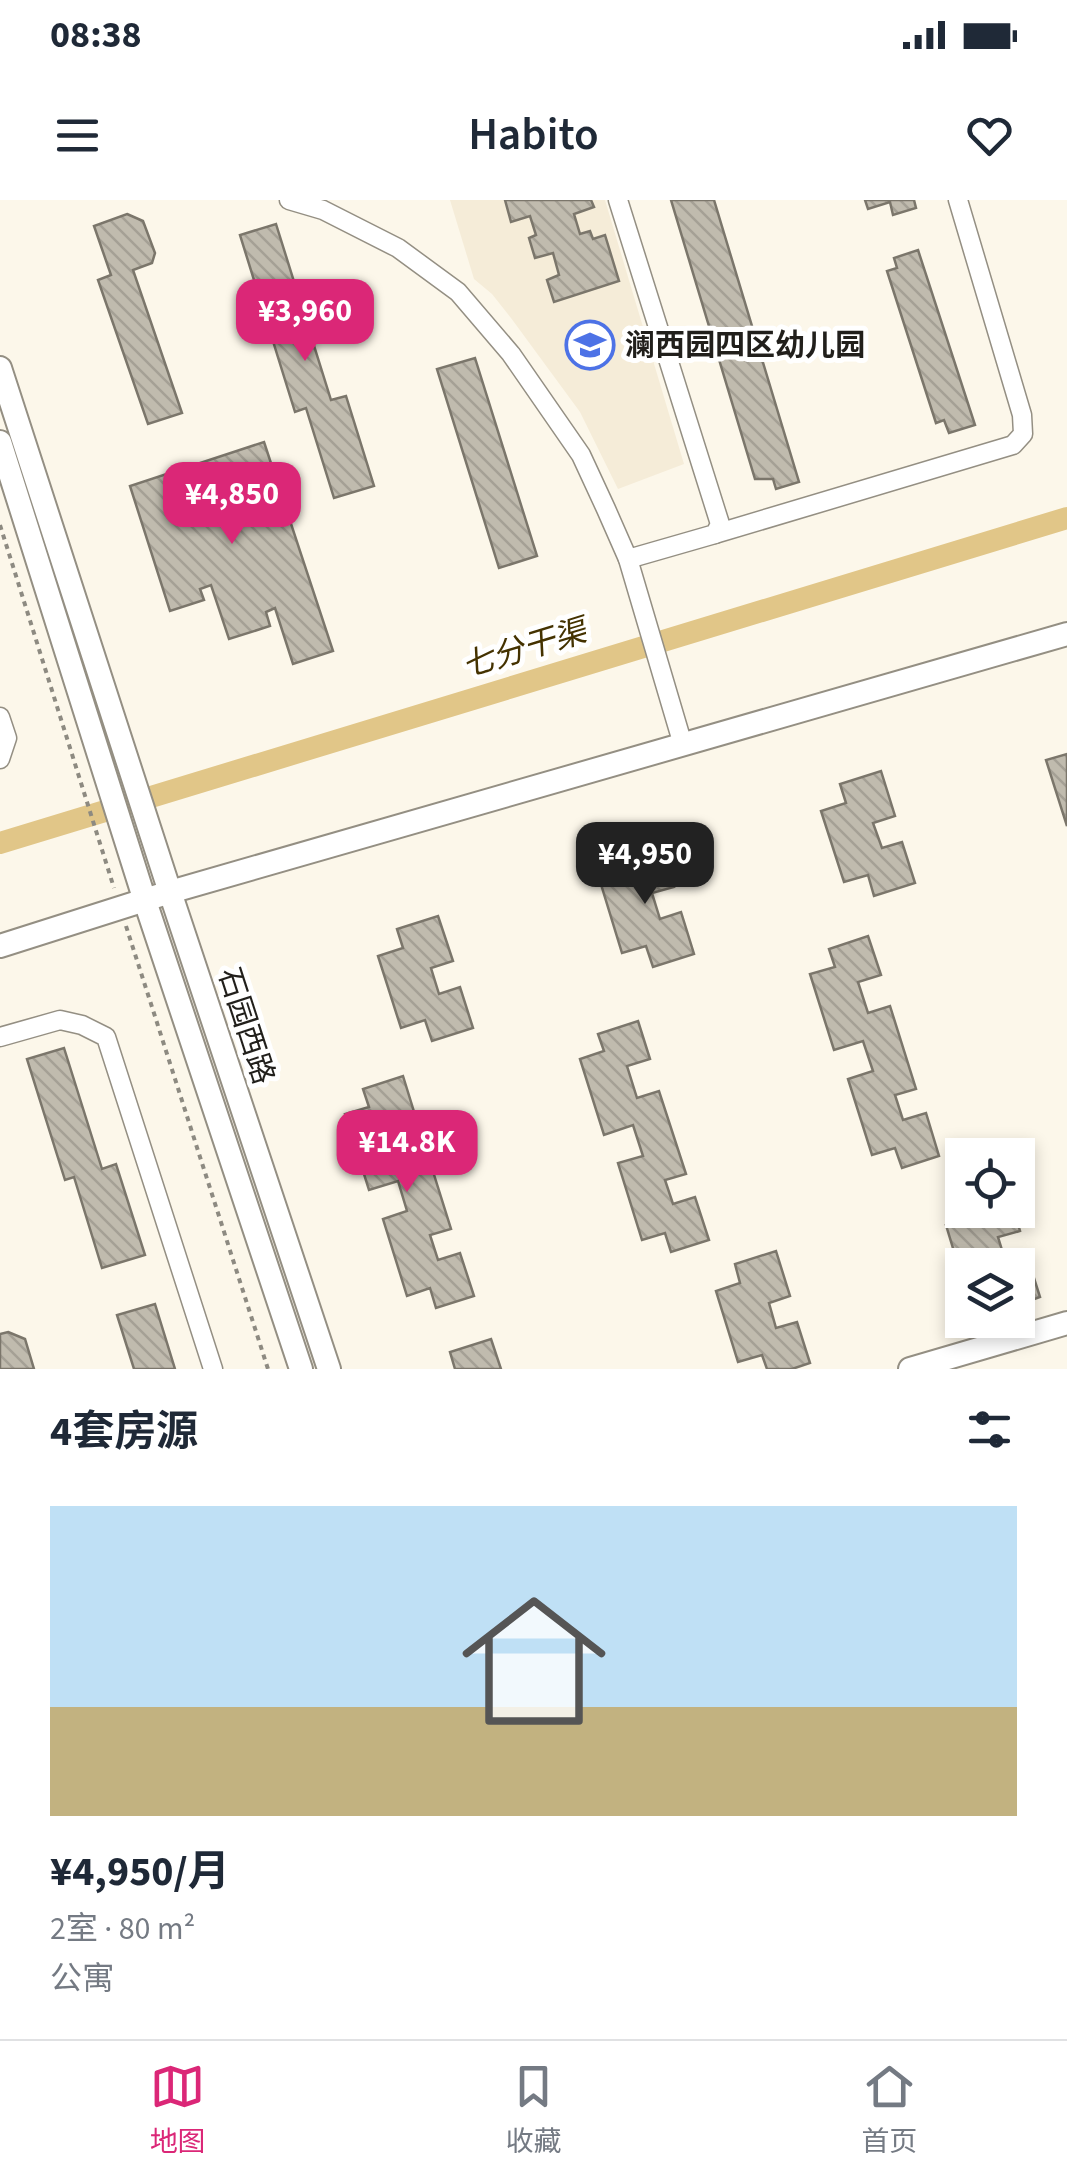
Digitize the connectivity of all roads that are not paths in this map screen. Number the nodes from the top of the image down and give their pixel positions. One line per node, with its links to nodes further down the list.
1 (288, 200): 7 (street)
2 (618, 200): 6 (street)
3 (958, 200): 6 (street)
4 (0, 368): 12 (street, 石园西路)
5 (0, 442): 13 (street, 石园西路)
6 (715, 534): 7 (street)
7 (628, 559): 10 (street)
8 (1067, 634): 10 (street)
9 (0, 716): 11 (street)
10 (683, 744): 12 (street)
11 (0, 760)
12 (170, 892): 13 (street); 19 (street, 石园西路)
13 (145, 901): 14 (street); 18 (street, 石园西路)
14 (0, 946)
15 (0, 1037): 17 (street)
16 (1067, 1322): 20 (street)
17 (213, 1369)
18 (300, 1369)
19 (329, 1369)
20 (910, 1369)

